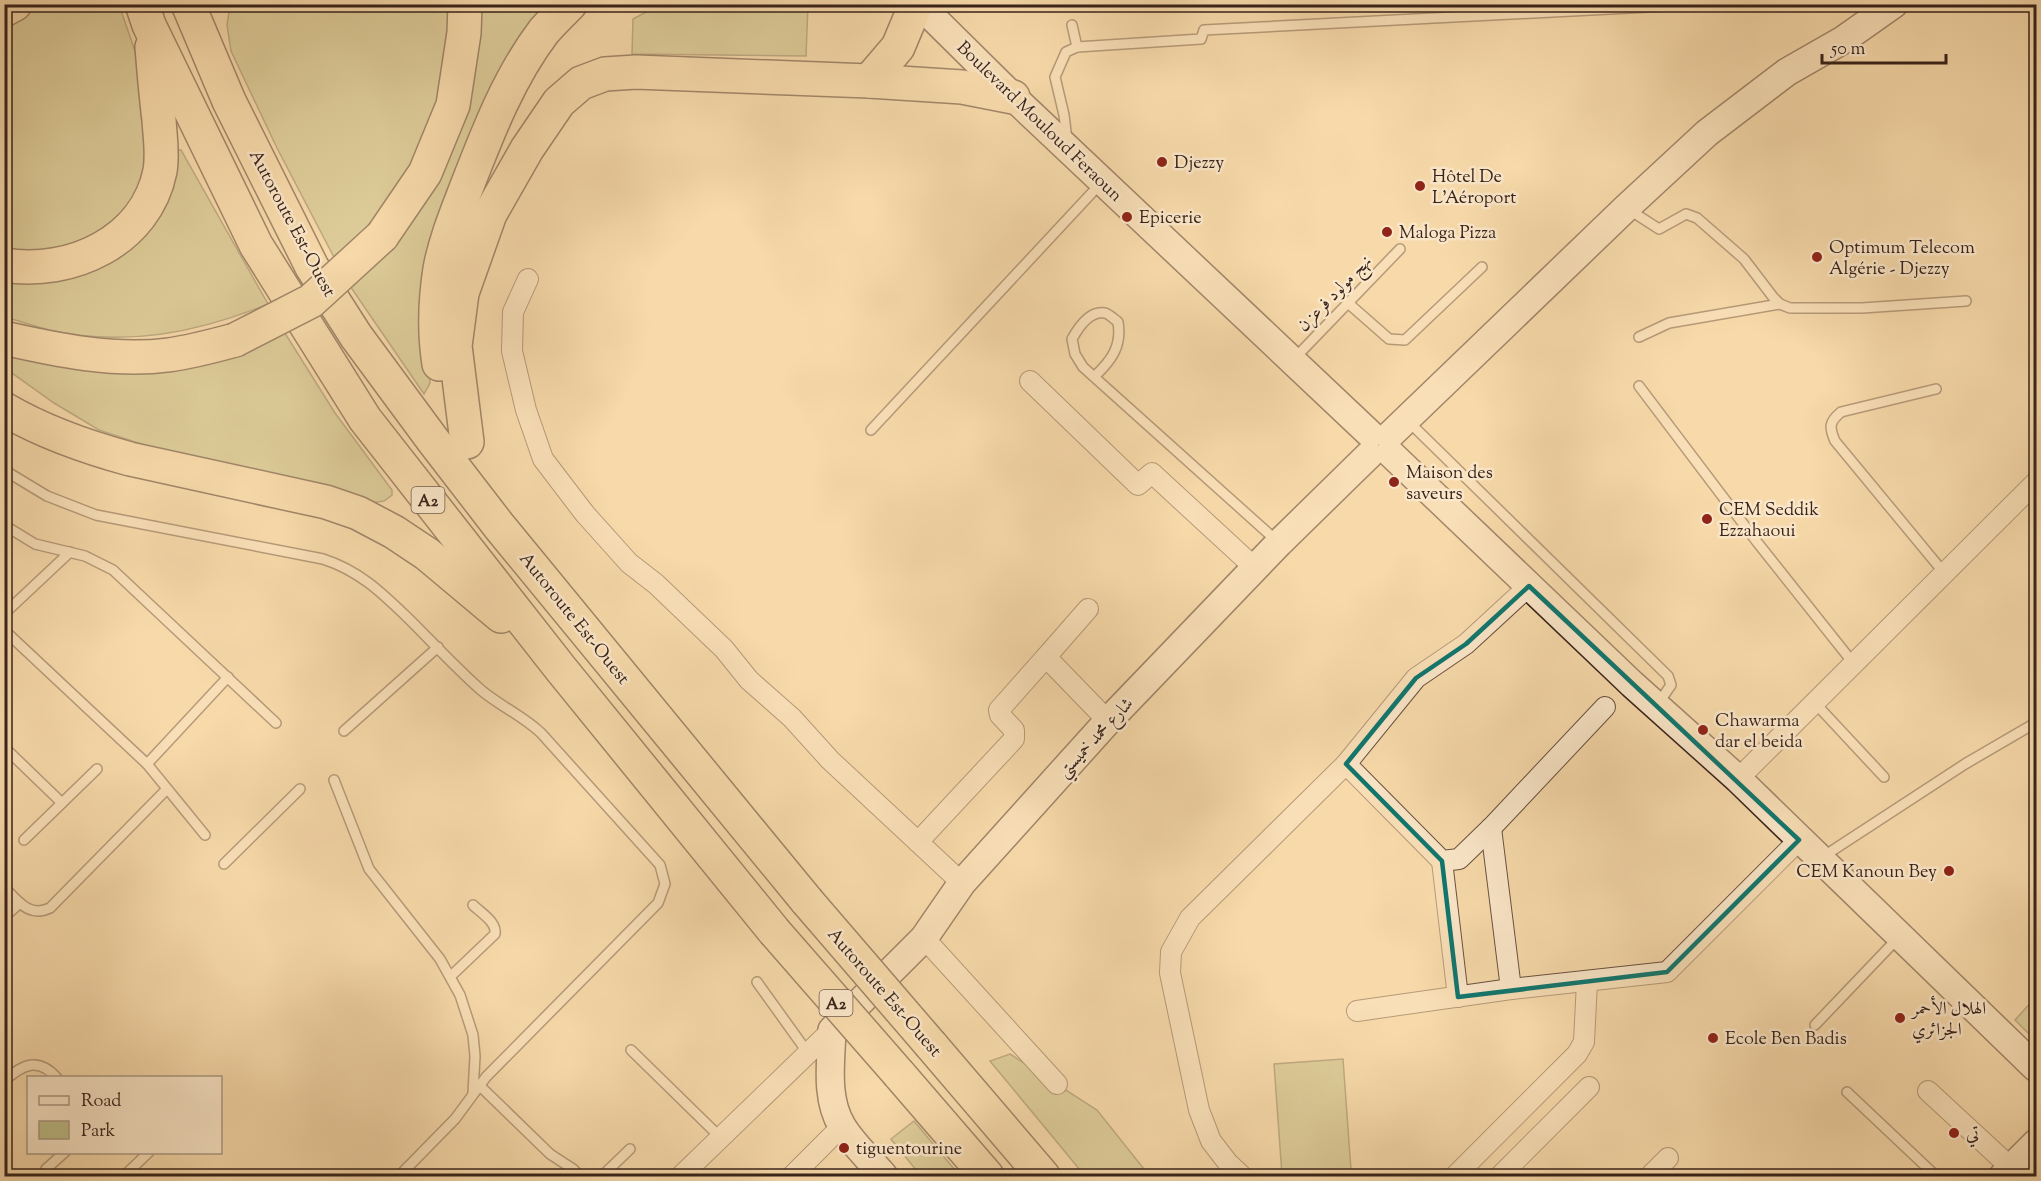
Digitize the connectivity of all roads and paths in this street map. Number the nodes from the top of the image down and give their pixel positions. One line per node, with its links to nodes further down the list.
1 (15, 4): 9 (highway)
2 (188, 4): 42 (highway, Autoroute Est-Ouest / A2)
3 (465, 4): 27 (highway, bridge)
4 (570, 4): 37 (highway)
5 (918, 4): 14 (highway); 15 (main road, Boulevard Mouloud Feraoun)
6 (1864, 4): 12 (main road)
7 (1893, 4): 12 (main road, شارع محمد خميستي)
8 (1668, 6): 13 (lane)
9 (4, 10)
10 (146, 15): 20 (highway); 54 (highway, Autoroute Est-Ouest / A2)
11 (1072, 25): 13 (lane)
12 (1843, 40): 18 (main road, شارع محمد خميستي)
13 (1077, 47): 16 (lane)
14 (869, 81): 15 (highway); 37 (highway)
15 (1013, 97): 16 (main road, Boulevard Mouloud Feraoun)
16 (1068, 149): 17 (main road, Boulevard Mouloud Feraoun)
17 (1103, 181): 28 (main road, Boulevard Mouloud Feraoun); 35 (lane)
18 (1626, 208): 25 (lane); 36 (main road, شارع محمد خميستي)
19 (1400, 249): 24 (lane, نهج مولود فرعزن)
20 (4, 265)
21 (1482, 267): 24 (lane)
22 (528, 279): 77 (street)
23 (1966, 301): 25 (lane)
24 (1348, 303): 28 (lane, نهج مولود فرعزن)
25 (1780, 304): 26 (lane)
26 (1639, 337)
27 (9, 338)
28 (1293, 361): 36 (main road, Boulevard Mouloud Feraoun)
29 (1094, 377): 29 (lane); 43 (lane)
30 (1030, 381): 45 (street)
31 (4, 383): 38 (highway)
32 (1639, 386): 53 (lane)
33 (1936, 389): 46 (lane)
34 (4, 409): 38 (highway)
35 (871, 430)
36 (1385, 439): 43 (main road, شارع محمد خميستي); 47 (main road, Boulevard Mouloud Feraoun); 57 (lane)
37 (467, 442): 42 (highway)
38 (98, 450): 54 (highway)
39 (4, 470): 51 (lane)
40 (2037, 482): 46 (street)
41 (4, 525): 44 (lane)
42 (500, 526): 126 (highway, Autoroute Est-Ouest / A2, bridge)
43 (1279, 543): 45 (main road, شارع محمد خميستي)
44 (70, 552): 49 (lane); 55 (lane)
45 (1255, 568): 59 (main road, شارع محمد خميستي)
46 (1945, 574): 53 (street)
47 (1529, 586): 57 (main road, Boulevard Mouloud Feraoun); 65 (street)
48 (1088, 609): 52 (street)
49 (4, 614)
50 (4, 630): 64 (lane)
51 (438, 647): 62 (lane); 102 (lane)
52 (1046, 657): 59 (street); 77 (street)
53 (1854, 664): 56 (street)
54 (561, 669): 125 (highway, Autoroute Est-Ouest / A2, bridge)
55 (228, 677): 60 (lane); 64 (lane)
56 (1815, 703): 67 (lane); 68 (street)
57 (1656, 706): 68 (main road, Boulevard Mouloud Feraoun)
58 (1605, 707): 73 (street)
59 (1108, 721): 81 (main road, شارع محمد خميستي)
60 (276, 723)
61 (2035, 724): 78 (lane)
62 (344, 731)
63 (4, 747): 72 (lane)
64 (147, 764): 70 (lane)
65 (1346, 764): 79 (street); 127 (street)
66 (97, 769): 72 (lane)
67 (1884, 777)
68 (1738, 779): 76 (main road, Boulevard Mouloud Feraoun)
69 (334, 780): 88 (lane)
70 (167, 789): 74 (lane); 83 (lane)
71 (300, 789): 80 (lane)
72 (62, 803): 75 (lane)
73 (1491, 828): 79 (street); 91 (street)
74 (205, 835)
75 (24, 840)
76 (1799, 840): 78 (main road, Boulevard Mouloud Feraoun); 90 (street)
77 (918, 842): 81 (street)
78 (1819, 859): 86 (main road, Boulevard Mouloud Feraoun)
79 (1442, 861): 92 (street)
80 (224, 864)
81 (962, 883): 87 (main road, شارع محمد خميستي)
82 (4, 887): 83 (lane)
83 (20, 903): 85 (lane)
84 (473, 905): 88 (lane)
85 (4, 917)
86 (1899, 936): 94 (lane); 98 (main road, Boulevard Mouloud Feraoun)
87 (924, 938): 95 (main road, شارع محمد خميستي); 101 (street)
88 (451, 976): 106 (lane)
89 (757, 982): 97 (lane)
90 (1587, 982): 91 (street); 128 (street)
91 (1511, 989): 92 (street)
92 (1458, 997): 93 (street)
93 (1357, 1011)
94 (1815, 1025)
95 (832, 1030): 97 (street); 107 (main road)
96 (631, 1050): 108 (lane)
97 (808, 1053): 108 (street)
98 (2037, 1068)
99 (56, 1076): 100 (lane)
100 (4, 1081)
101 (1057, 1084)
102 (480, 1086): 106 (lane); 120 (lane)
103 (1589, 1087): 129 (street)
104 (1928, 1091): 116 (street)
105 (1847, 1092): 131 (lane)
106 (472, 1096): 119 (lane)
107 (842, 1126): 123 (street); 124 (main road)
108 (721, 1138): 122 (street)
109 (2037, 1143): 116 (main road)
110 (630, 1149): 121 (lane)
111 (63, 1154): 114 (lane)
112 (147, 1154): 118 (lane)
113 (1668, 1158): 130 (street)
114 (46, 1169)
115 (4, 1172): 117 (lane)
116 (2012, 1174)
117 (9, 1176)
118 (123, 1176)
119 (399, 1176)
120 (580, 1176)
121 (602, 1176)
122 (681, 1176)
123 (792, 1176)
124 (884, 1176)
125 (987, 1176)
126 (1043, 1176)
127 (1242, 1176)
128 (1455, 1176)
129 (1500, 1176)
130 (1650, 1176)
131 (1936, 1176)

